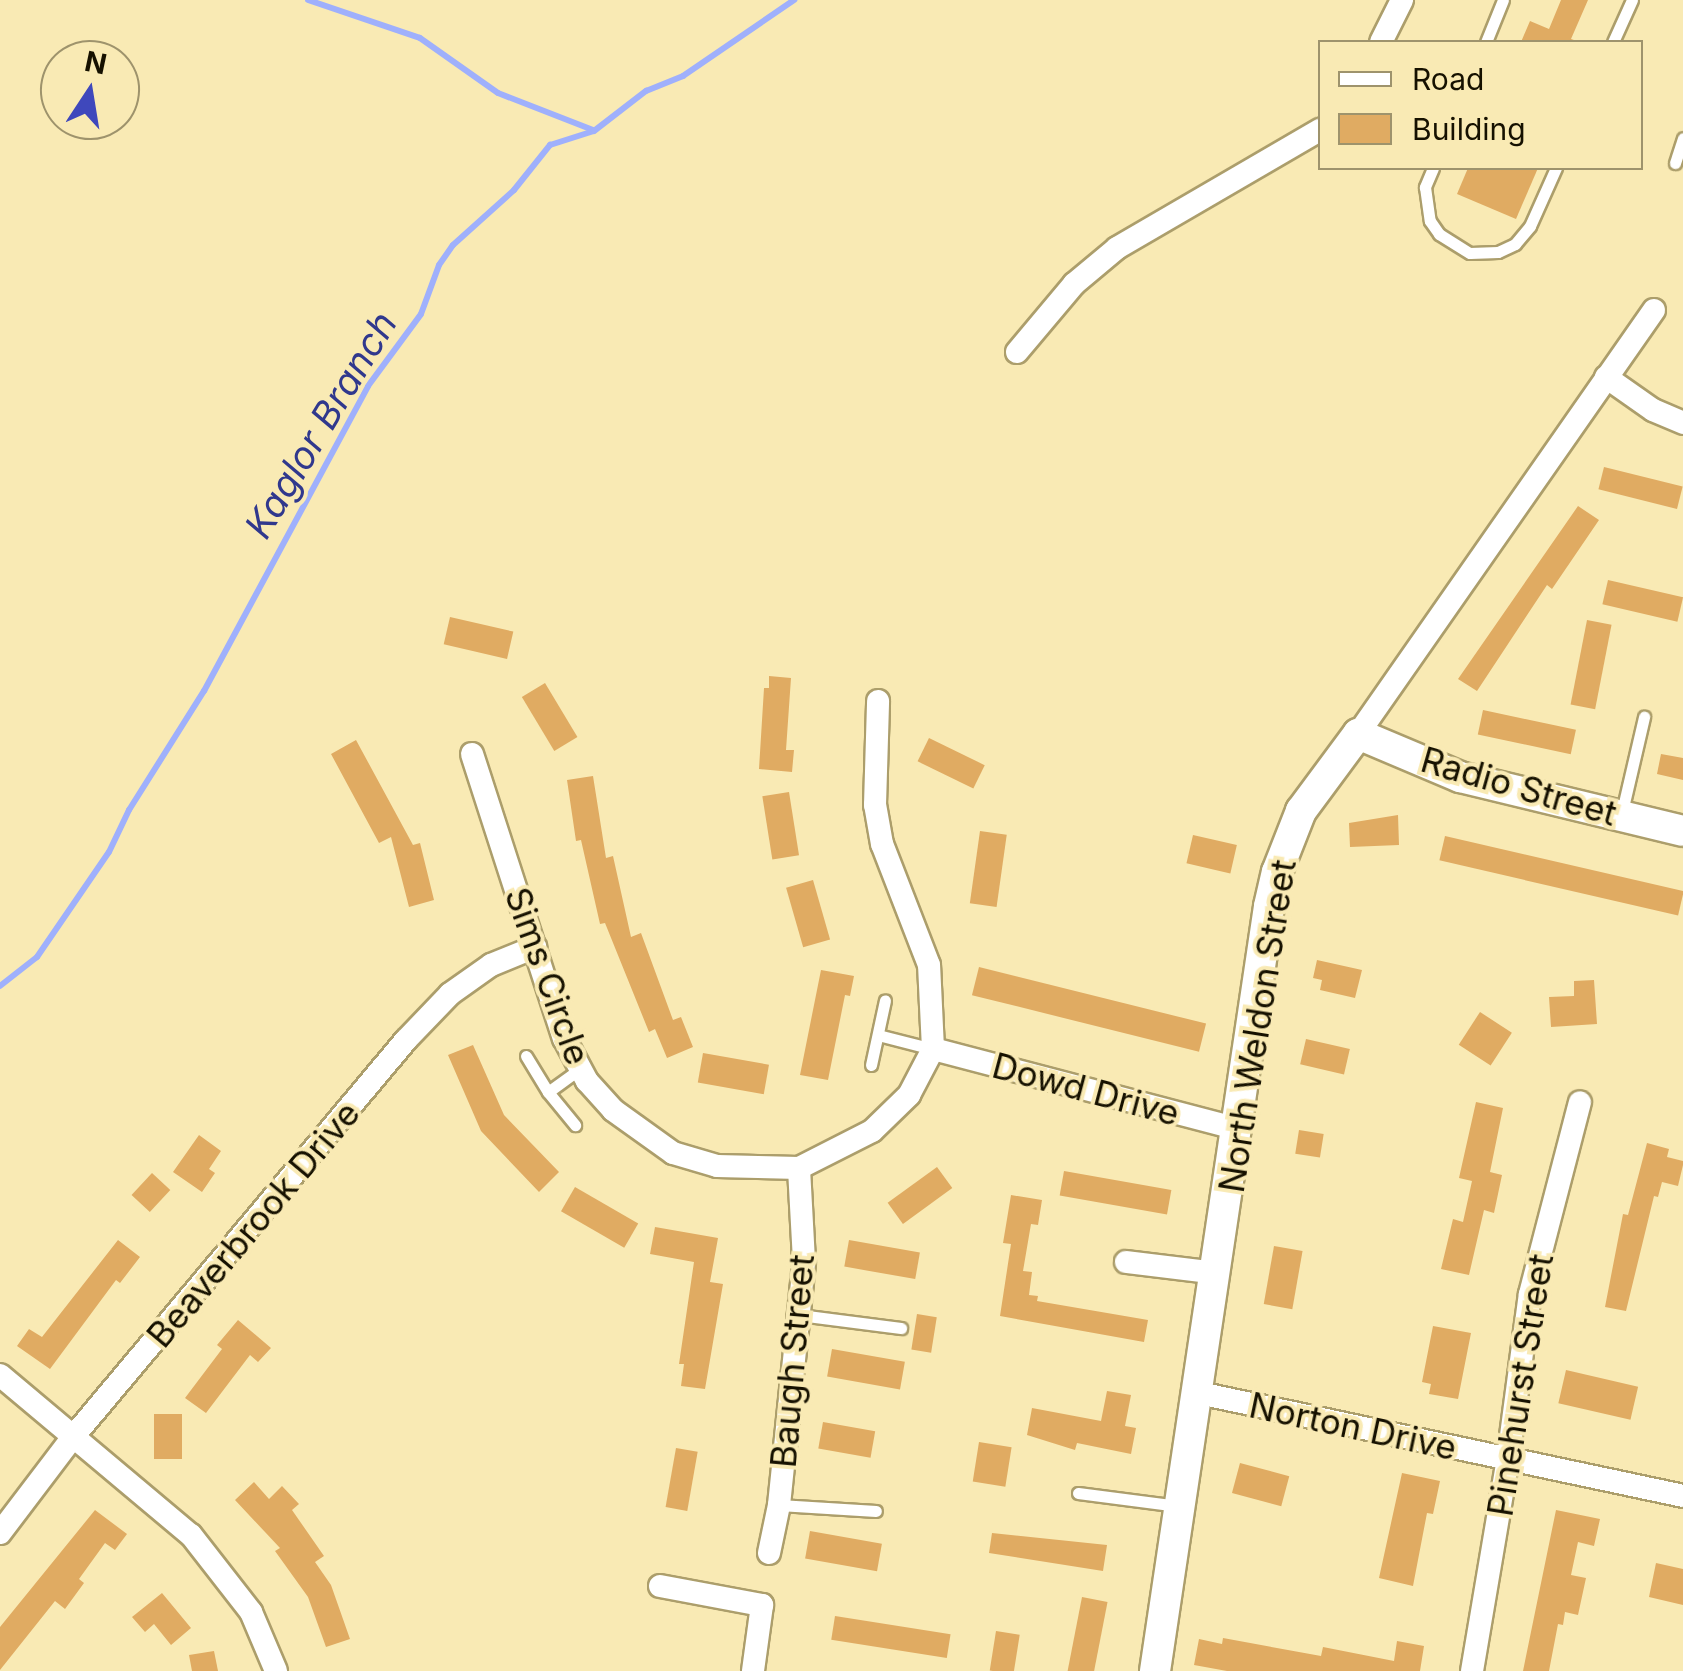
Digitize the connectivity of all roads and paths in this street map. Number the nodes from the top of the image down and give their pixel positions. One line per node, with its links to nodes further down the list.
1 (1402, 0): 4 (street)
2 (1504, 0): 5 (lane)
3 (1632, 0): 6 (lane)
4 (1382, 40)
5 (1487, 40)
6 (1614, 40)
7 (1318, 131): 13 (street)
8 (1683, 138): 9 (lane)
9 (1675, 163)
10 (1432, 170): 11 (lane)
11 (1555, 170)
12 (1654, 310): 14 (street, North Weldon Street)
13 (1016, 352)
14 (1606, 377): 15 (street); 18 (street, North Weldon Street)
15 (1683, 423)
16 (878, 702): 25 (street)
17 (1644, 718): 20 (lane)
18 (1358, 734): 20 (street, Radio Street); 32 (street, North Weldon Street)
19 (472, 754): 22 (street, Sims Circle)
20 (1621, 816): 21 (street, Radio Street)
21 (1683, 830)
22 (534, 947): 28 (street, Sims Circle); 40 (street, Beaverbrook Drive)
23 (885, 1000): 24 (lane)
24 (878, 1034): 25 (lane); 27 (lane)
25 (933, 1049): 32 (street, Dowd Drive); 33 (street, Sims Circle)
26 (526, 1056): 29 (lane)
27 (872, 1065)
28 (580, 1069): 29 (lane); 33 (street, Sims Circle)
29 (548, 1092): 31 (lane)
30 (1580, 1102): 41 (street, Pinehurst Street)
31 (575, 1125)
32 (1238, 1130): 35 (street, North Weldon Street)
33 (800, 1168): 36 (street, Baugh Street)
34 (1126, 1262): 35 (street)
35 (1217, 1274): 39 (street, North Weldon Street)
36 (800, 1315): 37 (lane); 44 (street, Baugh Street)
37 (900, 1328)
38 (0, 1375): 40 (street)
39 (1200, 1394): 41 (street, Norton Drive); 45 (street, North Weldon Street)
40 (73, 1437): 47 (street, Beaverbrook Drive); 50 (street)
41 (1508, 1458): 43 (street, Norton Drive); 53 (street, Pinehurst Street)
42 (1078, 1493): 45 (lane)
43 (1683, 1496)
44 (778, 1505): 46 (lane); 48 (street, Baugh Street)
45 (1182, 1506): 52 (street, North Weldon Street)
46 (876, 1511)
47 (0, 1533)
48 (769, 1553)
49 (660, 1586): 51 (street)
50 (276, 1671)
51 (753, 1671)
52 (1155, 1671)
53 (1472, 1671)

